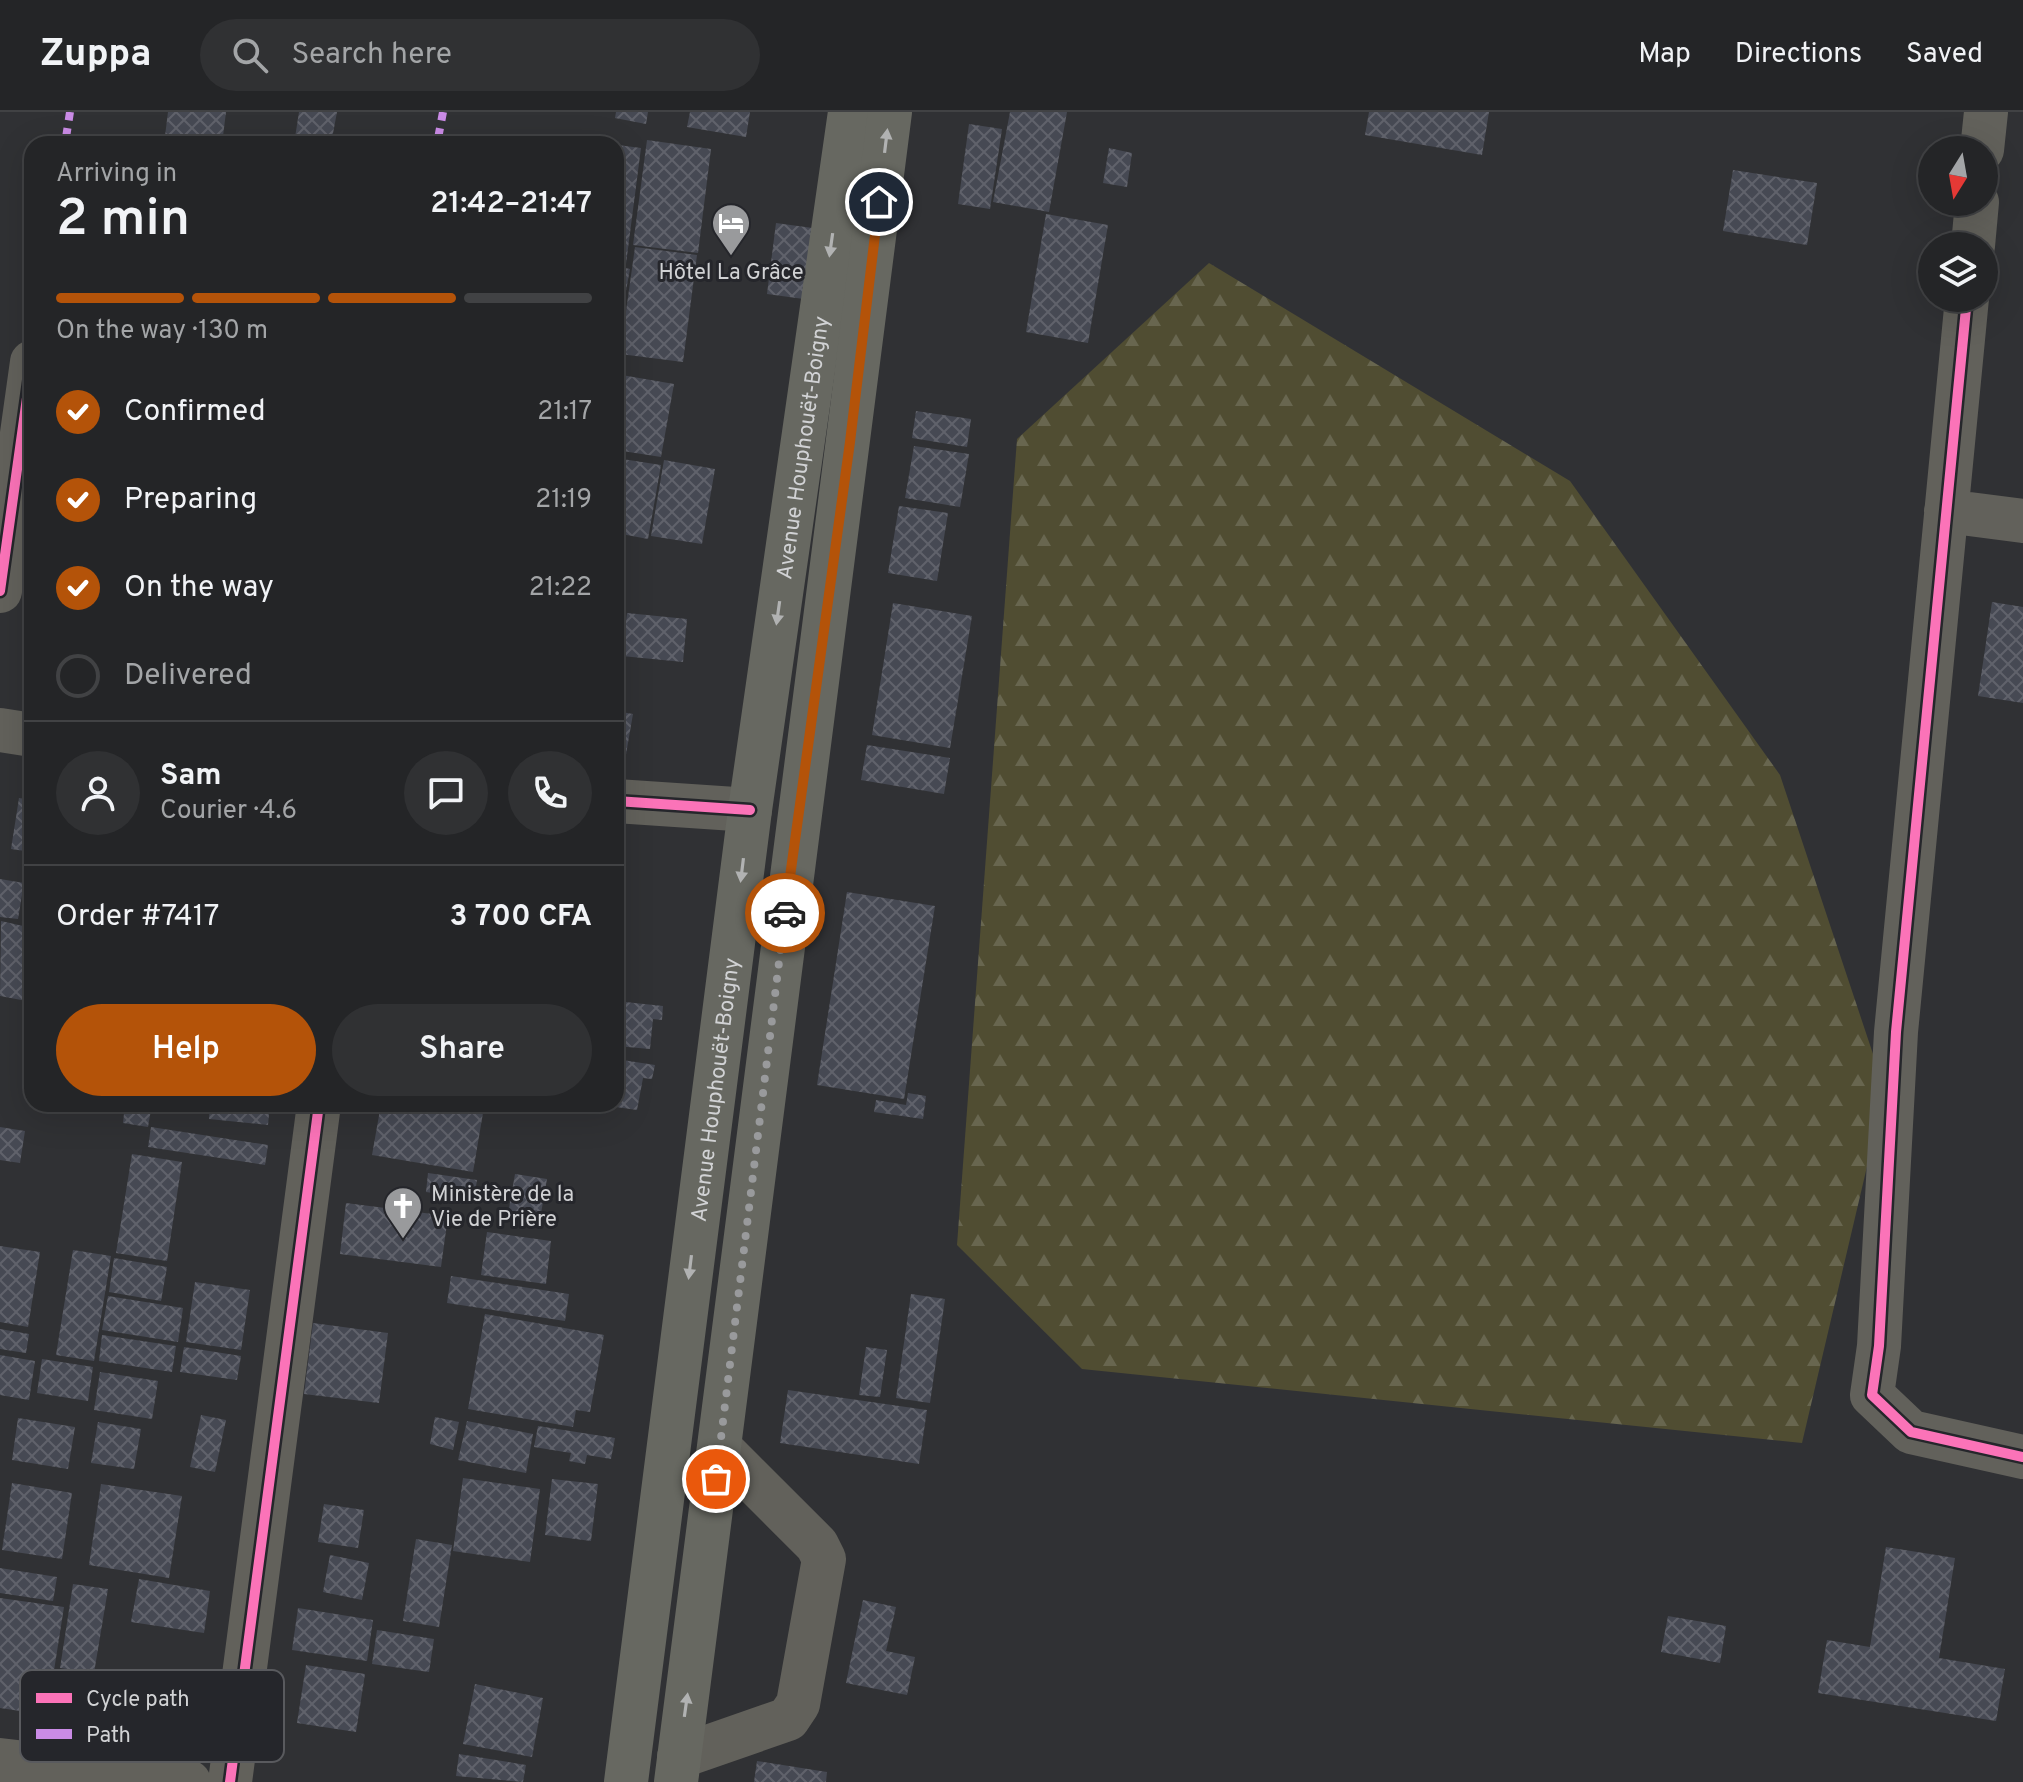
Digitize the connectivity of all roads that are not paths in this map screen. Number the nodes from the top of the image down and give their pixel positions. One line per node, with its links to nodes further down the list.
1 (850, 112): 13 (highway, Avenue Houphouët-Boigny, one-way to 13)
2 (890, 112): 15 (highway, Avenue Houphouët-Boigny, one-way to 2)
3 (1986, 112): 4 (street)
4 (1983, 136)
5 (1966, 312): 7 (street)
6 (24, 419): 9 (street)
7 (1946, 511): 8 (street); 16 (street)
8 (2023, 521)
9 (0, 591)
10 (0, 730): 11 (street)
11 (24, 734)
12 (624, 802): 13 (street)
13 (750, 810): 23 (highway, Avenue Houphouët-Boigny, one-way to 23)
14 (318, 1112): 17 (street)
15 (720, 1448): 20 (highway, Avenue Houphouët-Boigny, one-way to 15); 20 (street)
16 (2023, 1457)
17 (245, 1670)
18 (0, 1760): 21 (street)
19 (233, 1762): 22 (street)
20 (677, 1769)
21 (189, 1782)
22 (230, 1782)
23 (626, 1782)

